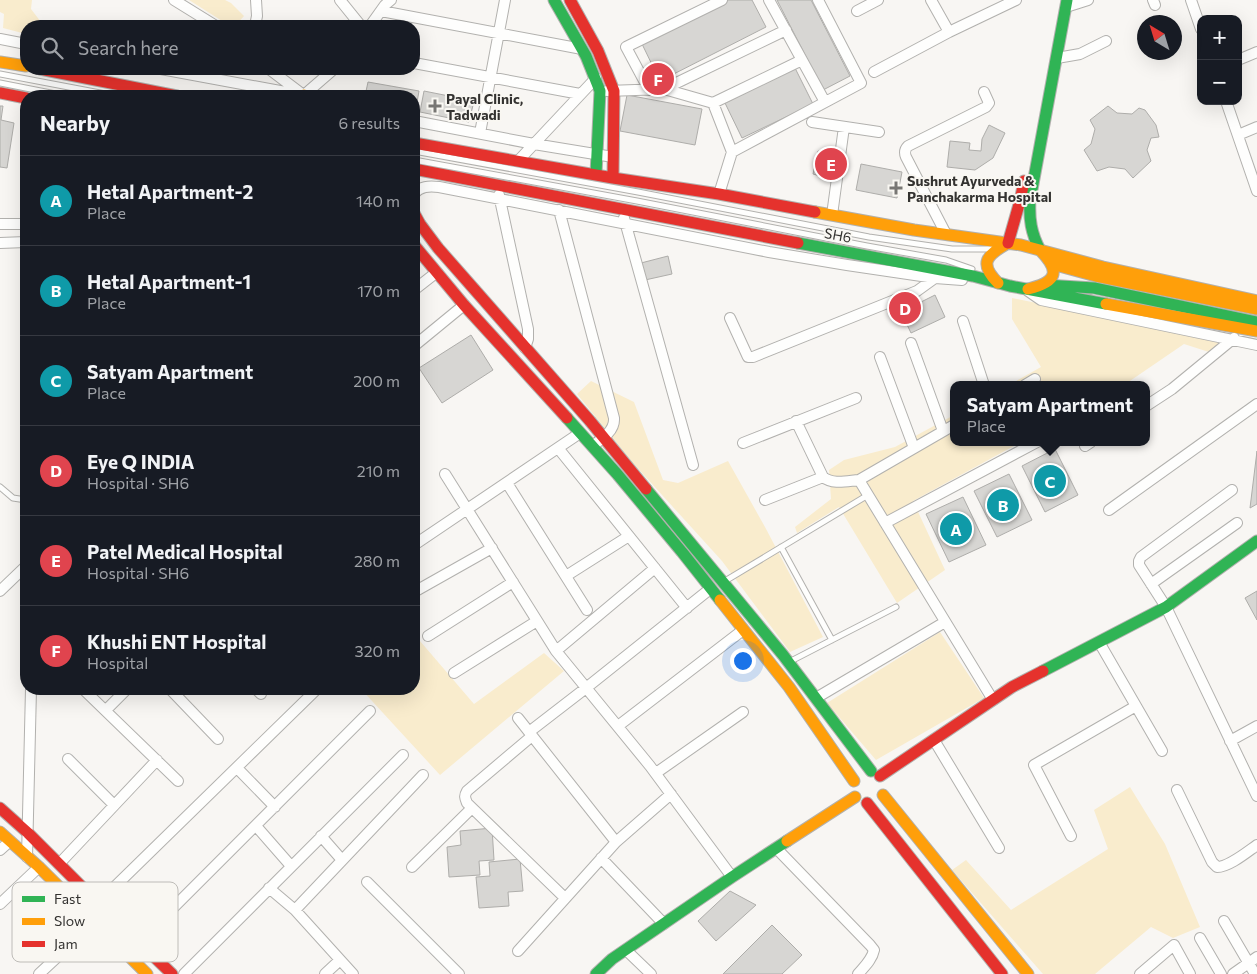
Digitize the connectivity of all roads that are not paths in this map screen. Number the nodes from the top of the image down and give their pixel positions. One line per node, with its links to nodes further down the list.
1 (174, 0): 20 (street)
2 (256, 0): 21 (street)
3 (340, 0): 22 (street)
4 (391, 0): 17 (street)
5 (504, 0): 26 (street)
6 (554, 0): 30 (street)
7 (570, 0): 56 (street)
8 (722, 0): 54 (street)
9 (770, 0): 24 (street)
10 (818, 0): 61 (street)
11 (878, 0): 18 (street)
12 (931, 0): 25 (street)
13 (1016, 0): 25 (street)
14 (1088, 0): 16 (street)
15 (1191, 0): 19 (street)
16 (1064, 2): 32 (street); 97 (street)
17 (381, 11): 23 (street); 26 (street)
18 (857, 12)
19 (1197, 17)
20 (206, 20)
21 (256, 20)
22 (355, 20)
23 (374, 20)
24 (786, 30): 34 (street); 47 (street)
25 (949, 32): 38 (street)
26 (498, 33): 30 (street); 44 (street)
27 (0, 39): 29 (street)
28 (1106, 41): 32 (street)
29 (20, 43)
30 (582, 49): 45 (street)
31 (1257, 52): 33 (street)
32 (1057, 58): 99 (street)
33 (1242, 58)
34 (802, 60): 61 (street); 62 (street)
35 (0, 62): 36 (street)
36 (20, 65)
37 (420, 65): 44 (street)
38 (874, 72)
39 (0, 74): 49 (lane)
40 (70, 75): 50 (street)
41 (193, 75): 51 (street)
42 (277, 75): 52 (street)
43 (328, 75): 53 (street)
44 (490, 78): 59 (street); 69 (street)
45 (596, 78): 55 (street); 59 (street)
46 (0, 84): 48 (lane)
47 (664, 89): 54 (street); 62 (street)
48 (33, 90)
49 (84, 90)
50 (147, 90)
51 (273, 90)
52 (297, 90)
53 (311, 90)
54 (649, 90): 56 (street)
55 (600, 91): 56 (street); 75 (street)
56 (614, 91): 76 (street)
57 (984, 92): 94 (street)
58 (0, 93): 60 (street)
59 (580, 94): 72 (street)
60 (20, 97)
61 (825, 102): 74 (street)
62 (713, 103): 74 (street)
63 (1227, 105): 70 (street)
64 (420, 122): 69 (street)
65 (812, 122): 66 (street)
66 (844, 127): 68 (street); 89 (street)
67 (1257, 127): 70 (street)
68 (879, 132)
69 (480, 133): 72 (street)
70 (1238, 135): 84 (street)
71 (420, 144): 78 (street)
72 (534, 144): 75 (street); 78 (street)
73 (420, 152): 98 (lane)
74 (732, 152): 85 (street)
75 (597, 154): 76 (street); 80 (street)
76 (613, 157): 81 (street)
77 (420, 161): 104 (lane)
78 (518, 161): 80 (street)
79 (420, 170): 82 (street, SH6)
80 (596, 174): 81 (street)
81 (613, 178): 85 (street)
82 (497, 185): 86 (street); 88 (street, SH6)
83 (420, 189): 86 (street)
84 (1257, 191)
85 (719, 194): 89 (street)
86 (500, 200): 87 (street); 120 (street)
87 (559, 210): 90 (street); 132 (street)
88 (622, 210): 90 (street); 104 (street, SH6)
89 (832, 215): 94 (street)
90 (626, 223): 103 (street); 138 (street)
91 (0, 224): 92 (street)
92 (20, 224)
93 (420, 224): 120 (street)
94 (946, 234): 97 (street)
95 (20, 242): 96 (street)
96 (0, 243)
97 (1008, 243): 98 (street); 99 (street)
98 (997, 248): 104 (street)
99 (1040, 250): 101 (street); 108 (street)
100 (420, 252): 102 (street)
101 (1052, 264): 106 (street); 110 (street)
102 (437, 272): 105 (street); 109 (street)
103 (936, 278): 104 (street); 111 (street)
104 (993, 279): 107 (street, SH6)
105 (420, 285)
106 (1045, 285): 107 (street); 113 (street)
107 (1025, 289): 114 (street, SH6); 116 (street)
108 (1257, 301)
109 (464, 305): 117 (street); 131 (street)
110 (1257, 309)
111 (730, 318)
112 (962, 321): 123 (street)
113 (1257, 322)
114 (1244, 328): 115 (street, SH6); 116 (street)
115 (1257, 331)
116 (1232, 340): 119 (street); 126 (street)
117 (420, 341)
118 (911, 344): 130 (street)
119 (1257, 345)
120 (526, 348): 132 (street)
121 (880, 357): 137 (street)
122 (1035, 379): 124 (street)
123 (983, 381)
124 (1032, 381)
125 (856, 398): 128 (street)
126 (1150, 404)
127 (1257, 404): 149 (street)
128 (796, 421): 133 (street); 140 (street)
129 (950, 427): 130 (street)
130 (943, 431): 137 (street)
131 (580, 433): 134 (street); 136 (street)
132 (604, 438): 134 (street); 161 (street)
133 (743, 442)
134 (592, 446): 164 (street)
135 (1029, 446): 150 (street)
136 (558, 448): 142 (street); 152 (street)
137 (914, 448): 141 (street)
138 (693, 465)
139 (445, 474): 148 (street)
140 (823, 477): 141 (street); 147 (street)
141 (859, 480): 145 (street)
142 (507, 483): 148 (street); 159 (street)
143 (0, 487): 146 (lane)
144 (1232, 490): 162 (street)
145 (868, 495): 150 (street); 155 (lane)
146 (20, 499)
147 (765, 500)
148 (468, 509): 153 (street); 156 (street)
149 (1109, 510)
150 (885, 523): 171 (street)
151 (1237, 523): 162 (street)
152 (629, 536): 157 (street); 159 (street)
153 (420, 541)
154 (1257, 541): 167 (street)
155 (781, 547): 161 (lane); 174 (lane)
156 (492, 548): 160 (street); 163 (street)
157 (655, 568): 168 (street); 176 (street)
158 (20, 572): 165 (street)
159 (566, 576): 169 (street)
160 (513, 582): 170 (street); 173 (street)
161 (724, 582): 177 (street)
162 (1150, 584): 167 (street)
163 (420, 589)
164 (710, 589): 168 (street); 172 (street)
165 (0, 591)
166 (896, 607): 174 (lane)
167 (1166, 607): 175 (street); 197 (street)
168 (687, 608): 179 (street)
169 (587, 610)
170 (537, 621): 176 (street); 178 (street)
171 (945, 622): 185 (street); 186 (street)
172 (743, 630): 192 (street); 207 (street)
173 (428, 636)
174 (832, 640): 177 (lane)
175 (1099, 642): 186 (street); 187 (street)
176 (556, 651): 179 (street)
177 (789, 662): 185 (street)
178 (454, 673)
179 (586, 688): 192 (street); 194 (street)
180 (32, 695): 220 (street)
181 (90, 695): 188 (street)
182 (121, 695): 188 (street)
183 (176, 695): 195 (street)
184 (311, 695): 202 (street)
185 (816, 698): 204 (street)
186 (993, 700): 196 (street)
187 (1136, 706): 198 (street); 222 (street)
188 (106, 710): 201 (street)
189 (370, 711): 215 (street)
190 (743, 712): 203 (street)
191 (518, 718): 194 (street)
192 (618, 726): 203 (street)
193 (1257, 726): 197 (street)
194 (530, 734): 217 (street); 224 (street)
195 (218, 739)
196 (934, 740): 204 (street); 227 (street)
197 (1230, 740): 212 (street)
198 (1162, 751)
199 (403, 755): 221 (street)
200 (68, 759): 214 (street)
201 (157, 760): 206 (street); 214 (street)
202 (237, 768): 215 (street); 240 (street)
203 (656, 773): 209 (street)
204 (876, 774): 207 (street); 210 (street)
205 (423, 775): 231 (street)
206 (178, 781)
207 (854, 781): 211 (street)
208 (1177, 790): 225 (street)
209 (671, 794): 224 (street); 236 (street)
210 (883, 795): 213 (street); 269 (street)
211 (855, 796): 213 (street); 226 (street)
212 (1257, 796)
213 (866, 803): 268 (street)
214 (114, 805): 232 (street)
215 (275, 807): 218 (street)
216 (0, 808): 220 (street)
217 (472, 808): 235 (street); 244 (street)
218 (256, 826): 233 (street); 245 (street)
219 (0, 832): 223 (street)
220 (28, 833): 229 (street); 232 (street)
221 (322, 836): 231 (street); 233 (street)
222 (1071, 836)
223 (10, 841): 228 (street); 229 (street)
224 (616, 842): 230 (street)
225 (1257, 845)
226 (776, 848): 236 (street); 267 (street)
227 (999, 848)
228 (0, 850)
229 (27, 857): 234 (street)
230 (601, 858): 244 (street); 249 (street)
231 (342, 860): 247 (street)
232 (59, 864): 239 (street)
233 (291, 866): 242 (street)
234 (39, 867): 237 (street); 238 (street)
235 (412, 867)
236 (732, 877): 249 (street)
237 (23, 882)
238 (54, 882)
239 (77, 882)
240 (120, 882)
241 (367, 882): 264 (street)
242 (269, 888): 247 (street); 261 (street)
243 (12, 893): 246 (street)
244 (565, 898): 252 (street)
245 (178, 903)
246 (0, 904)
247 (295, 910): 253 (street)
248 (1224, 921): 254 (street)
249 (664, 924): 251 (street)
250 (1200, 938): 272 (street)
251 (626, 950): 265 (street); 266 (street)
252 (518, 951)
253 (340, 960): 262 (street); 263 (street)
254 (1253, 960): 273 (street); 274 (street)
255 (52, 962): 259 (street)
256 (133, 962): 258 (street)
257 (160, 962): 260 (street)
258 (144, 973)
259 (39, 974)
260 (172, 974)
261 (184, 974)
262 (325, 974)
263 (353, 974)
264 (459, 974)
265 (596, 974)
266 (651, 974)
267 (858, 974)
268 (1002, 974)
269 (1028, 974)
270 (1140, 974): 271 (street)
271 (1190, 974)
272 (1221, 974)
273 (1233, 974)
274 (1255, 974)

